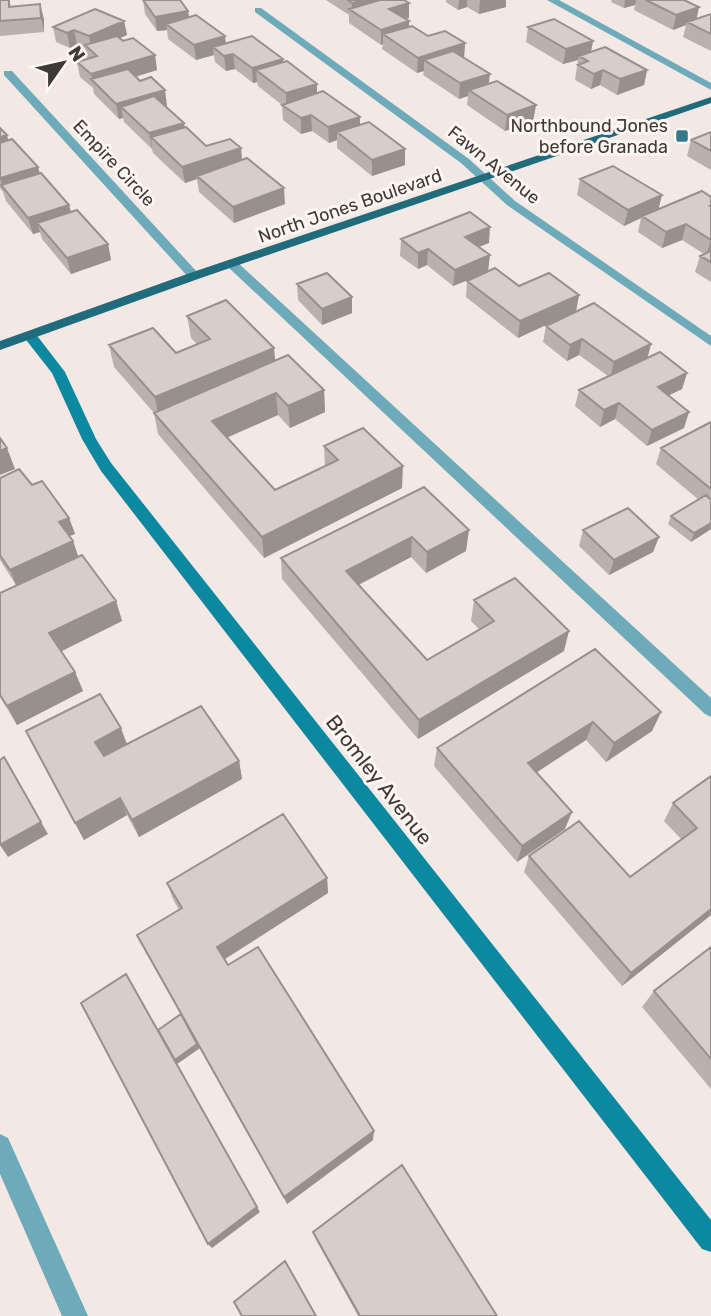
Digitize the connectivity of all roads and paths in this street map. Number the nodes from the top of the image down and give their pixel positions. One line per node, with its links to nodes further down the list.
1 (552, 0): 4 (street)
2 (258, 10): 6 (street, Fawn Avenue)
3 (8, 74): 8 (street, Empire Circle)
4 (711, 87)
5 (711, 100): 6 (main road, North Jones Boulevard)
6 (485, 179): 7 (main road, North Jones Boulevard); 10 (street, Fawn Avenue)
7 (232, 264): 8 (main road, North Jones Boulevard); 12 (street)
8 (194, 275): 9 (main road, North Jones Boulevard)
9 (30, 336): 11 (main road, North Jones Boulevard); 14 (street, Bromley Avenue)
10 (711, 342)
11 (0, 346)
12 (711, 709)
13 (0, 1146): 15 (street)
14 (711, 1240)
15 (75, 1316)

